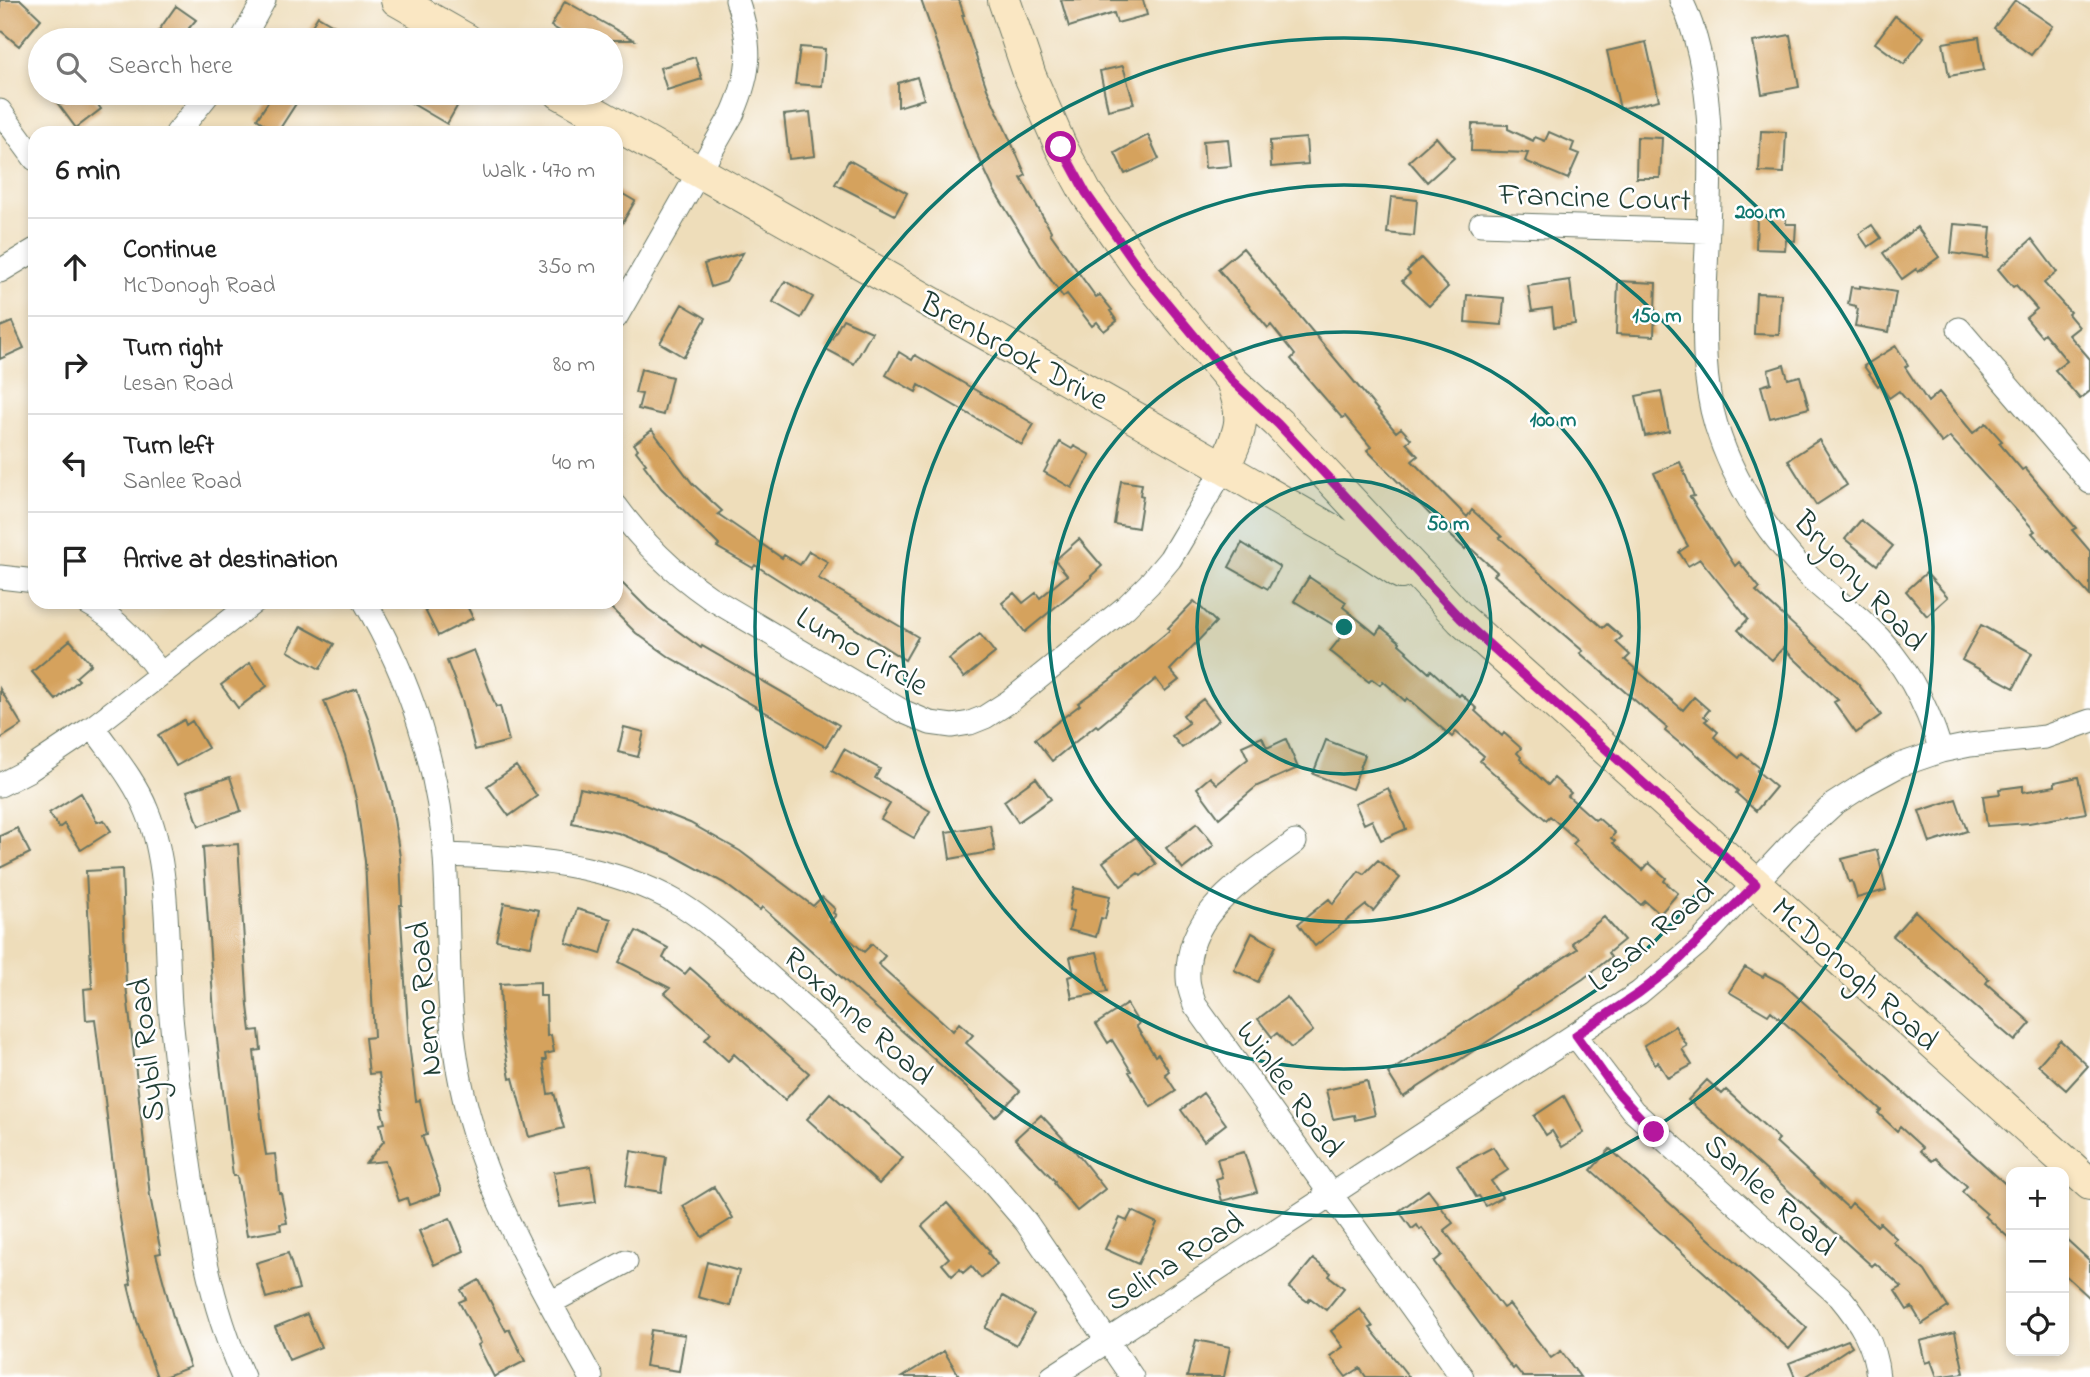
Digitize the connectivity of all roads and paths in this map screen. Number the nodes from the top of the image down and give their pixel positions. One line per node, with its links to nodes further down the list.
1 (264, 0): 6 (street)
2 (397, 0): 7 (main road)
3 (737, 0): 15 (street)
4 (1004, 0): 22 (main road, McDonogh Road)
5 (1681, 0): 17 (street, Bryony Road)
6 (249, 28)
7 (446, 28)
8 (199, 105): 11 (street)
9 (581, 105): 12 (main road, Brenbrook Drive)
10 (0, 111): 14 (street)
11 (183, 126)
12 (618, 126)
13 (623, 129): 15 (main road, Brenbrook Drive)
14 (28, 149)
15 (699, 172): 20 (street); 23 (main road, Brenbrook Drive)
16 (1482, 224): 17 (street, Francine Court)
17 (1707, 231): 35 (street, Bryony Road)
18 (28, 254): 19 (street)
19 (0, 271)
20 (623, 305)
21 (1959, 329): 24 (street)
22 (1232, 381): 23 (main road, McDonogh Road); 31 (main road, McDonogh Road)
23 (1223, 468): 25 (street, Lumo Circle); 31 (main road, Brenbrook Drive)
24 (2090, 482)
25 (623, 514)
26 (0, 577): 27 (street)
27 (28, 580)
28 (96, 609): 32 (street)
29 (245, 609): 32 (street)
30 (369, 609): 38 (street, Nemo Road)
31 (1461, 619): 39 (main road, McDonogh Road)
32 (160, 673): 34 (street)
33 (2090, 721): 35 (street, Lesan Road)
34 (93, 727): 36 (street); 46 (street, Sybil Road)
35 (1941, 751): 39 (street, Lesan Road)
36 (0, 785)
37 (1295, 842): 42 (street, Winlee Road)
38 (445, 855): 44 (street, Nemo Road); 45 (street, Roxanne Road)
39 (1756, 884): 40 (street, Lesan Road); 41 (main road, McDonogh Road)
40 (1576, 1035): 42 (street, Lesan Road); 51 (street, Sanlee Road)
41 (2090, 1184)
42 (1330, 1195): 45 (street, Selina Road); 50 (street, Winlee Road)
43 (626, 1262): 44 (street)
44 (550, 1303): 47 (street, Nemo Road)
45 (1108, 1341): 48 (street, Selina Road); 49 (street, Roxanne Road)
46 (243, 1377)
47 (591, 1377)
48 (1052, 1377)
49 (1132, 1377)
50 (1462, 1377)
51 (1878, 1377)

